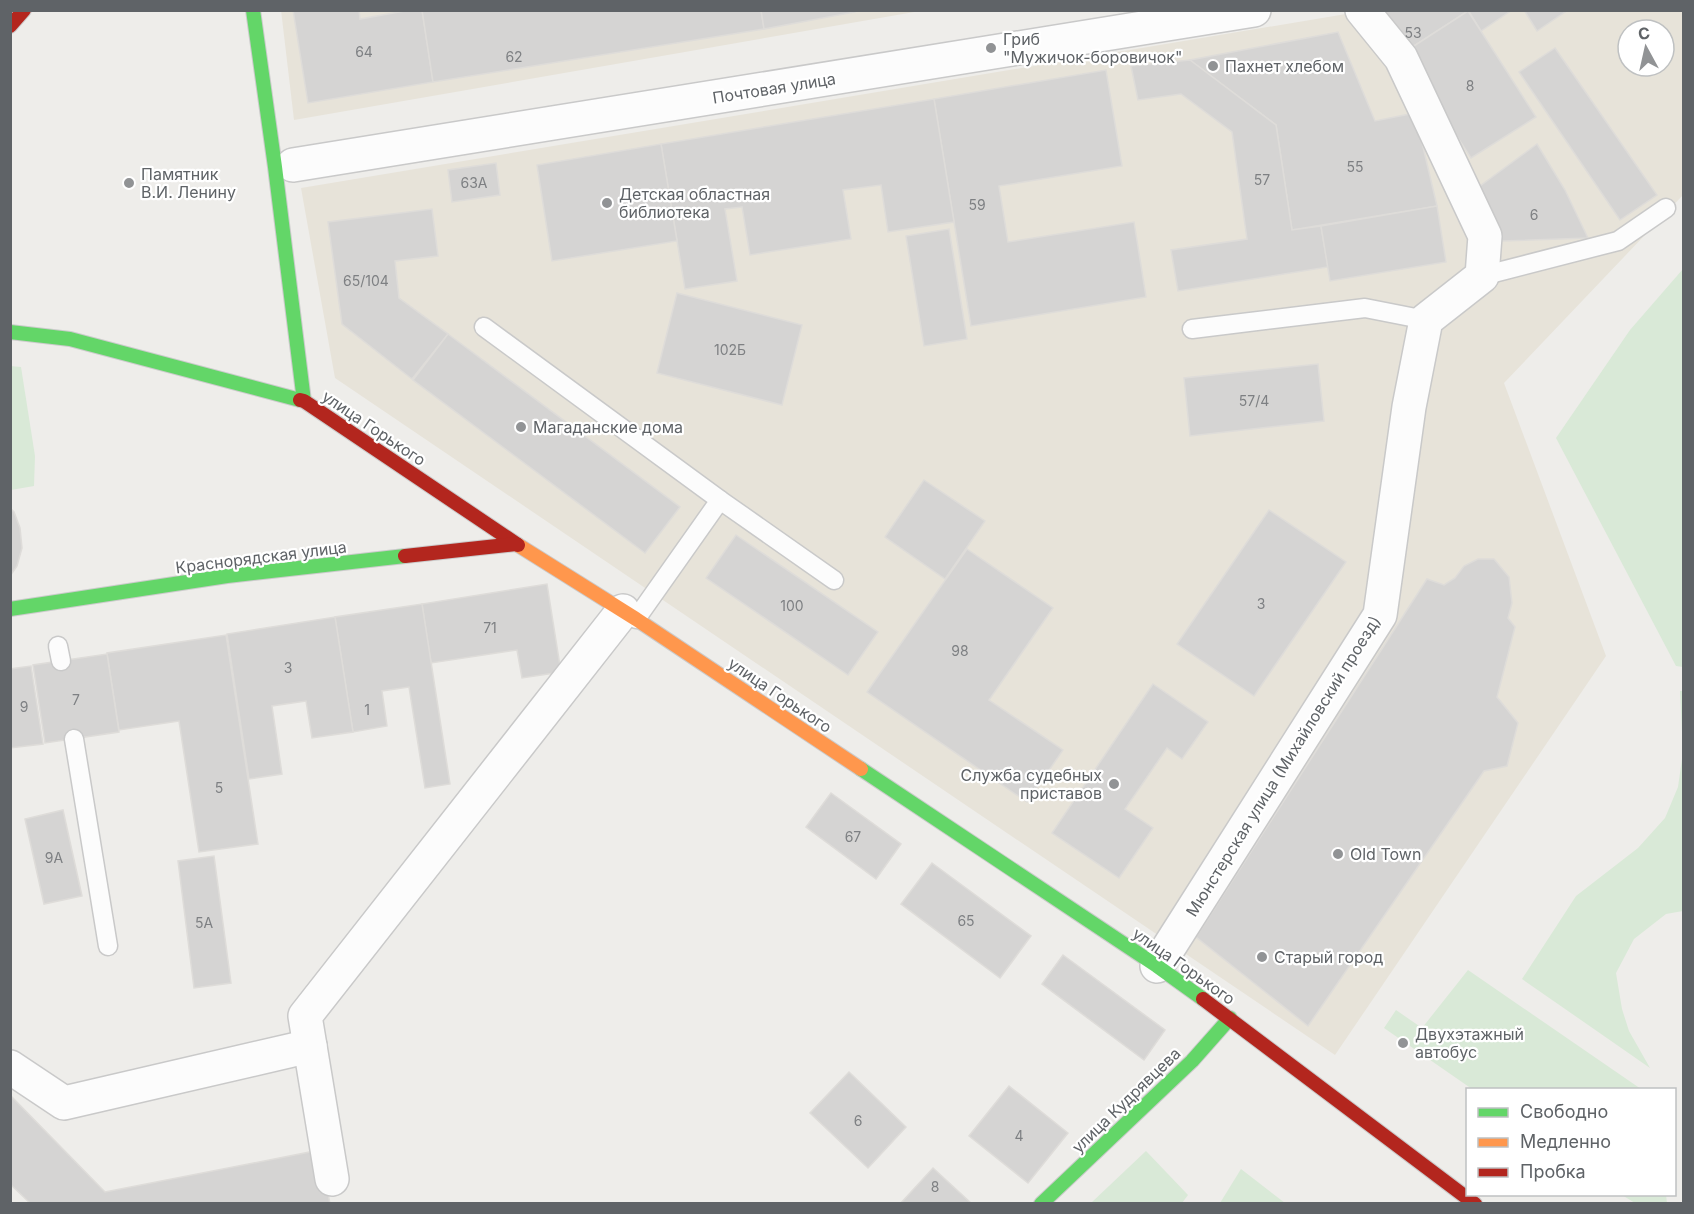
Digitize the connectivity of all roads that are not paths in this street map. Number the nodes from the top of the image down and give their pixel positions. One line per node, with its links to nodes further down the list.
1 (24, 10): 5 (street)
2 (253, 10): 13 (street)
3 (1254, 10): 6 (street, Почтовая улица)
4 (1362, 10): 8 (street)
5 (10, 26)
6 (293, 165)
7 (1666, 208): 8 (lane)
8 (1482, 276): 9 (street)
9 (1426, 320): 11 (lane); 21 (street, Мюнстерская улица (Михайловский проезд))
10 (484, 327): 14 (lane)
11 (1192, 329)
12 (10, 332): 13 (street, улица Горького)
13 (304, 401): 15 (street, улица Горького)
14 (720, 500): 16 (lane); 18 (lane)
15 (516, 544): 17 (street, Краснорядская улица); 18 (street, улица Горького)
16 (834, 580)
17 (10, 609)
18 (629, 615): 21 (street, улица Горького); 23 (street)
19 (74, 739): 20 (lane)
20 (108, 946)
21 (1157, 966): 22 (street, улица Горького)
22 (1230, 1018): 26 (street, улица Кудрявцева); 27 (street, улица Горького)
23 (310, 1046): 24 (street); 25 (street)
24 (10, 1066)
25 (332, 1179)
26 (1041, 1203)
27 (1475, 1203)

